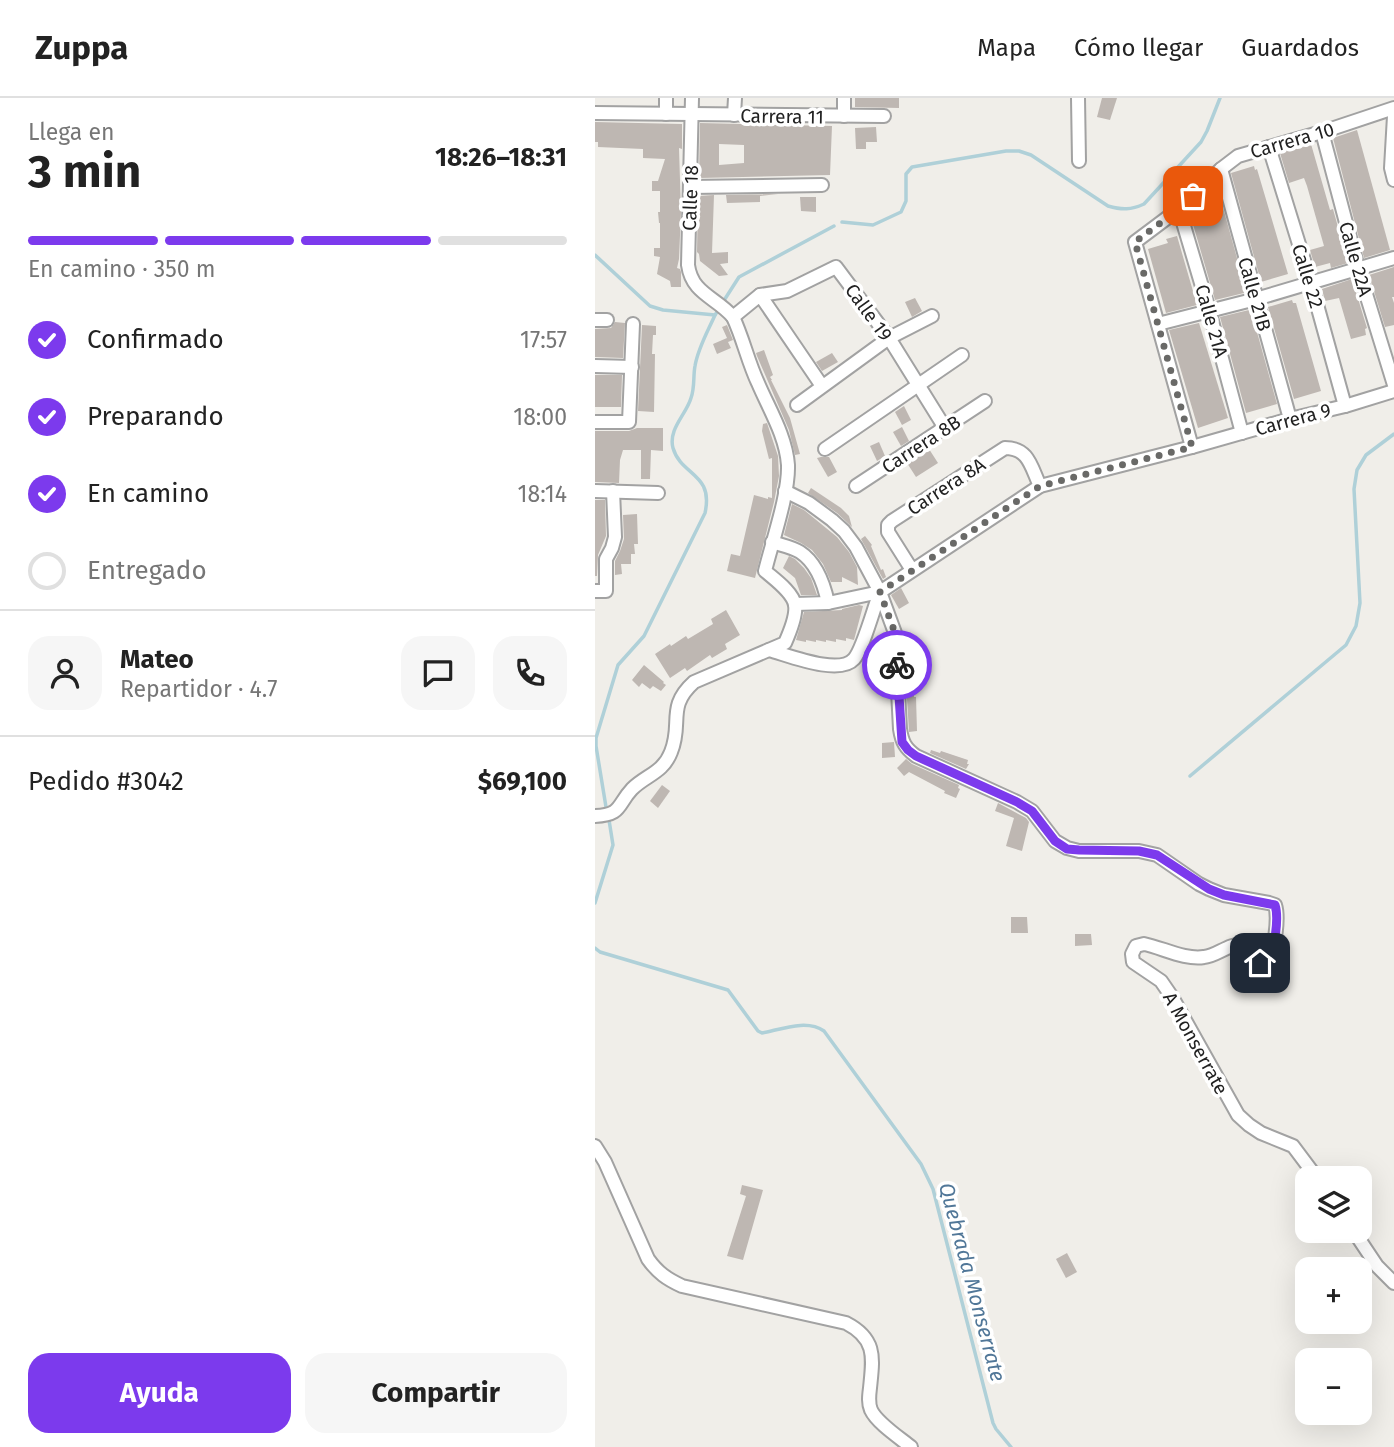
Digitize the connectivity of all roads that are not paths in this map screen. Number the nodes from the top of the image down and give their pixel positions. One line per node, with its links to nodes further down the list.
1 (666, 98): 8 (street)
2 (692, 98): 9 (street, Calle 18)
3 (735, 98): 10 (street)
4 (844, 98): 11 (street)
5 (1077, 98): 17 (street)
6 (1394, 108): 15 (street, Carrera 10)
7 (595, 113): 8 (street, Carrera 11)
8 (666, 114): 9 (street, Carrera 11)
9 (692, 114): 10 (street, Carrera 11); 21 (street, Calle 18)
10 (734, 115): 11 (street, Carrera 11)
11 (844, 116): 12 (street, Carrera 11)
12 (884, 116)
13 (1394, 116): 14 (street)
14 (1394, 130): 19 (street)
15 (1322, 132): 16 (street, Carrera 10); 24 (street, Calle 22A)
16 (1269, 147): 18 (street, Carrera 10); 25 (street, Calle 22)
17 (1079, 161)
18 (1221, 169): 22 (street, Carrera 10); 27 (street, Calle 21B)
19 (1394, 180)
20 (822, 185): 21 (street)
21 (690, 187): 29 (street, Calle 18)
22 (1179, 209): 28 (street, Calle 21A); 32 (street, Carrera 10)
23 (1394, 258): 24 (street)
24 (1358, 268): 25 (street); 37 (street, Calle 22A)
25 (1311, 283): 27 (street); 43 (street, Calle 22)
26 (760, 295): 29 (street); 33 (street, Calle 19); 38 (street)
27 (1256, 299): 28 (street); 44 (street, Calle 21B)
28 (1209, 310): 32 (street); 47 (street, Calle 21A)
29 (730, 314): 54 (street)
30 (932, 316): 33 (street)
31 (633, 324): 36 (street)
32 (1157, 324): 48 (street)
33 (889, 338): 38 (street); 39 (street, Calle 19)
34 (962, 355): 39 (street)
35 (595, 366): 36 (street)
36 (632, 367): 45 (street)
37 (1394, 385)
38 (822, 386): 42 (street)
39 (918, 386): 46 (street, Calle 19); 49 (street)
40 (1394, 391): 43 (street, Carrera 9)
41 (985, 401): 46 (street, Carrera 8B)
42 (797, 405)
43 (1345, 406): 44 (street, Carrera 9)
44 (1290, 419): 47 (street, Carrera 9)
45 (595, 422)
46 (946, 428): 50 (street, Carrera 8B)
47 (1242, 433): 48 (street, Carrera 9)
48 (1192, 447): 51 (street, Carrera 9)
49 (825, 449)
50 (856, 486)
51 (1040, 486): 57 (street, Carrera 9); 57 (street, Carrera 8A)
52 (595, 491): 53 (street)
53 (613, 491): 55 (street); 58 (street)
54 (785, 491): 56 (street); 59 (street)
55 (658, 492)
56 (772, 542): 60 (street); 61 (street)
57 (912, 570): 59 (street, Carrera 9)
58 (601, 591)
59 (880, 592): 60 (street); 62 (street); 65 (street, A Monserrate)
60 (828, 603): 61 (street)
61 (795, 604): 62 (street)
62 (768, 650): 63 (street)
63 (595, 816)
64 (595, 1146): 68 (street)
65 (1308, 1166)
66 (1362, 1243): 67 (street)
67 (1394, 1283)
68 (911, 1447)

